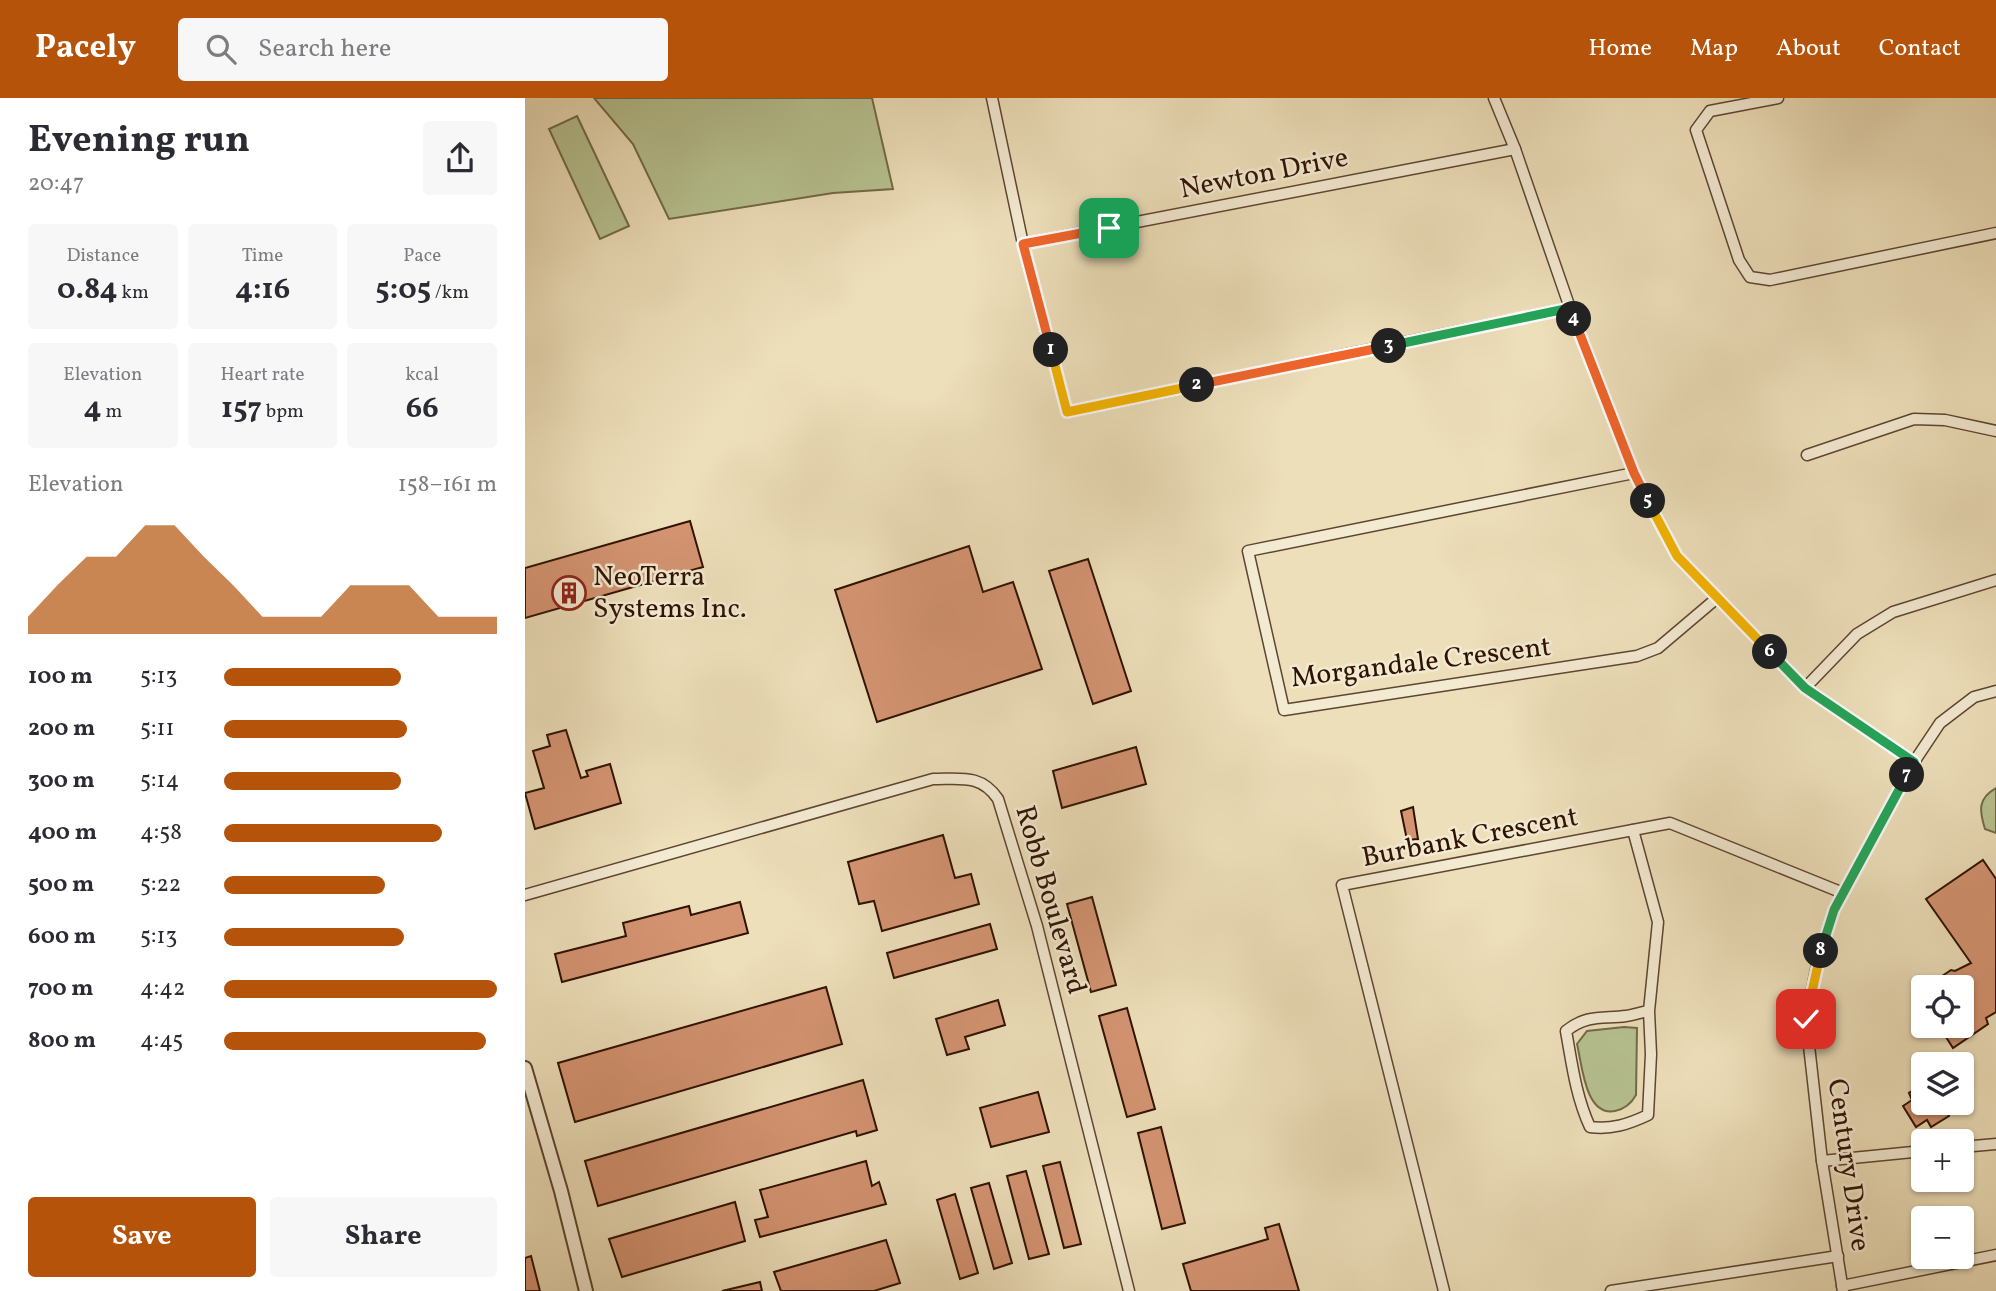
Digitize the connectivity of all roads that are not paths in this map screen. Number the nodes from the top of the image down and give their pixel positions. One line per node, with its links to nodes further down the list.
1 (992, 98): 6 (street)
2 (1494, 98): 4 (street)
3 (1779, 98): 5 (street)
4 (1514, 149): 6 (street, Newton Drive); 7 (street)
5 (1996, 233)
6 (1023, 244): 7 (street)
7 (1570, 308): 10 (street)
8 (1996, 431): 9 (street)
9 (1807, 454)
10 (1634, 473): 12 (street); 12 (street, Morgandale Crescent)
11 (1996, 580): 13 (street)
12 (1717, 598): 13 (street)
13 (1805, 688): 15 (street)
14 (1996, 691): 15 (street, Century Drive)
15 (1914, 762): 17 (street, Century Drive)
16 (1633, 830): 17 (street, Burbank Crescent); 19 (street); 30 (street, Burbank Crescent)
17 (1843, 893): 24 (street, Century Drive)
18 (525, 895): 29 (street, Robb Boulevard)
19 (1649, 1011): 19 (street)
20 (525, 1068): 28 (street)
21 (1996, 1144): 22 (street)
22 (1974, 1146)
23 (1911, 1152): 24 (street)
24 (1822, 1161): 26 (street, Century Drive)
25 (1996, 1255): 27 (street)
26 (1838, 1256): 27 (street, Century Drive); 31 (street)
27 (1843, 1289)
28 (586, 1291)
29 (1129, 1291)
30 (1444, 1291)
31 (1611, 1291)

